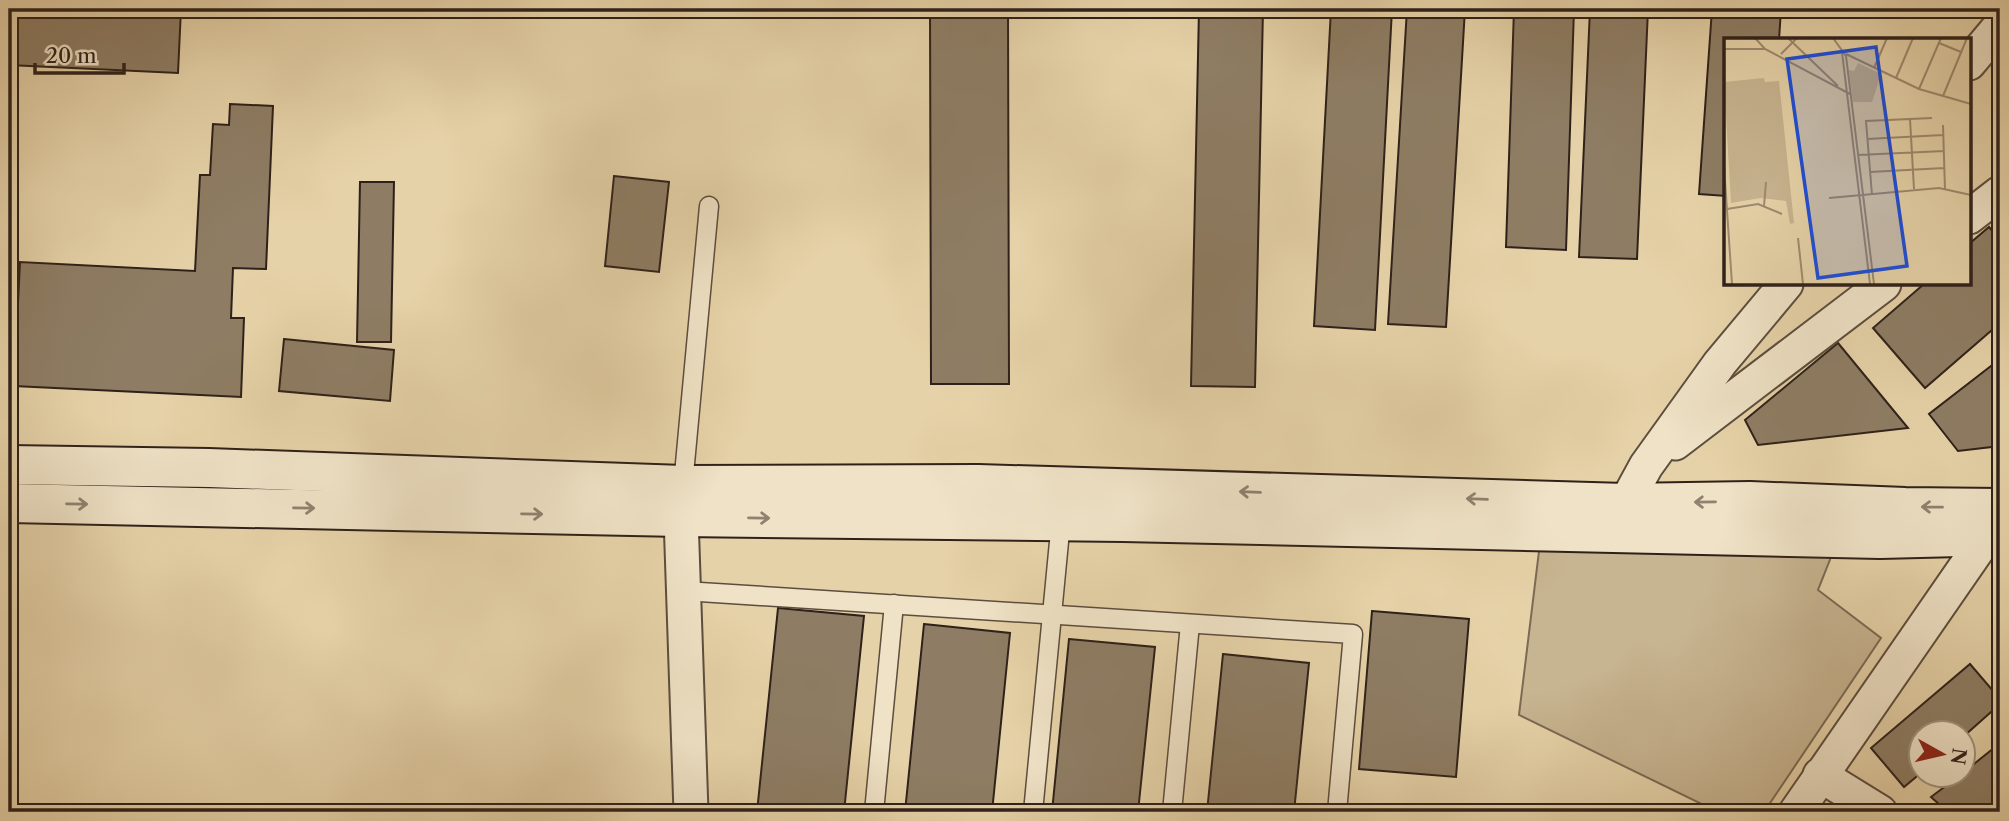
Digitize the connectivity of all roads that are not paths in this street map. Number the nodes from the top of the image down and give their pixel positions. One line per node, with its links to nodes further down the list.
1 (2000, 26): 2 (street)
2 (1970, 62)
3 (2000, 193): 5 (street)
4 (709, 206): 10 (lane)
5 (1970, 217)
6 (1785, 285): 9 (street)
7 (1883, 285): 9 (street)
8 (9, 465): 10 (street)
9 (1646, 466): 13 (street)
10 (682, 501): 11 (street, one-way to 10); 13 (street, one-way to 10); 14 (street, one-way to 14); 15 (street)
11 (9, 503)
12 (2000, 512): 13 (street); 19 (street)
13 (1618, 518): 14 (street)
14 (1061, 521): 17 (lane)
15 (684, 591): 16 (lane); 20 (street)
16 (894, 604): 17 (lane); 21 (lane)
17 (1052, 615): 18 (lane); 22 (lane)
18 (1190, 624): 23 (lane); 24 (lane)
19 (1820, 775): 25 (street); 26 (street)
20 (691, 812)
21 (874, 812)
22 (1033, 812)
23 (1172, 812)
24 (1337, 812)
25 (1796, 812)
26 (1880, 812)

